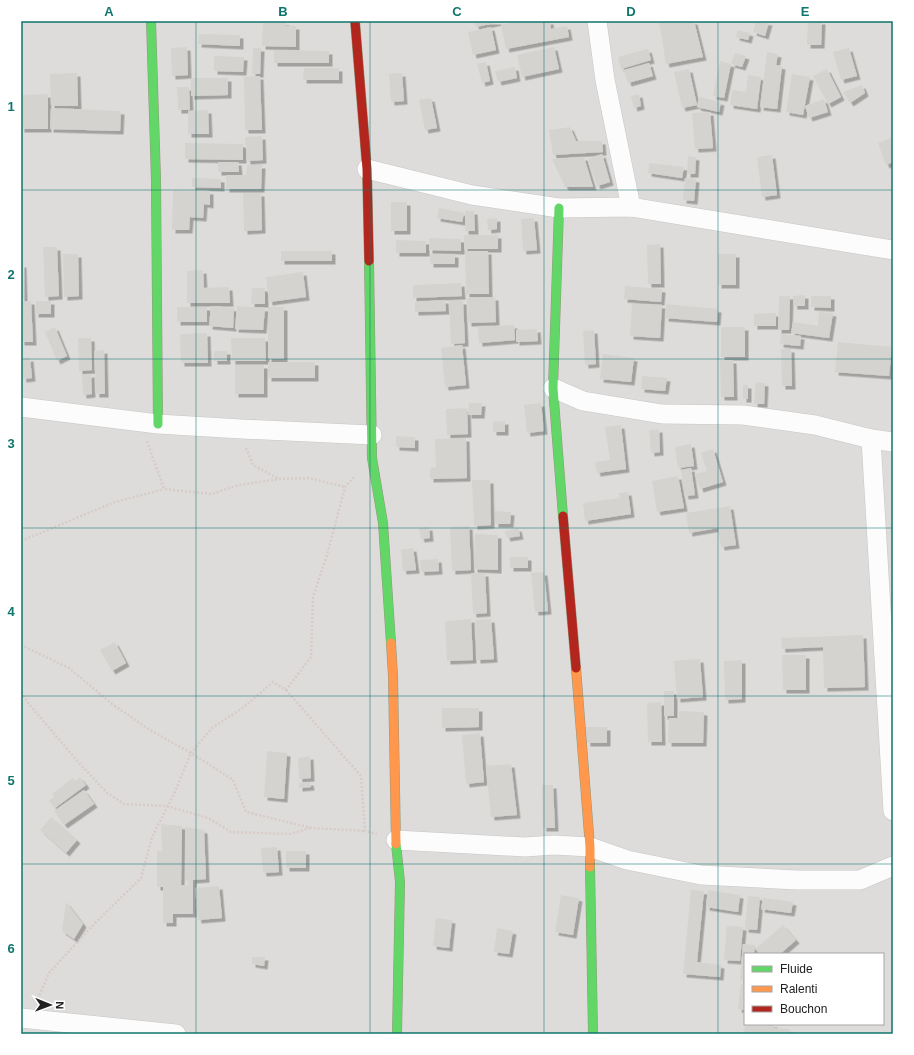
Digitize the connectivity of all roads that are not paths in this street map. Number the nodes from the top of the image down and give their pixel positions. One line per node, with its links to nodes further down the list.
1 (151, 21): 10 (street)
2 (355, 21): 4 (street)
3 (597, 21): 5 (street)
4 (367, 169): 6 (street); 11 (street)
5 (631, 207): 6 (street); 7 (street)
6 (559, 208): 8 (street)
7 (893, 250)
8 (553, 388): 12 (street); 16 (street)
9 (21, 407): 10 (street)
10 (149, 423): 11 (street)
11 (372, 434): 15 (street)
12 (871, 439): 13 (street); 14 (street)
13 (893, 442)
14 (893, 811)
15 (396, 840): 16 (street); 20 (street)
16 (590, 847): 17 (street); 21 (street)
17 (893, 866)
18 (26, 1018): 19 (street)
19 (176, 1034)
20 (397, 1034)
21 (593, 1034)

